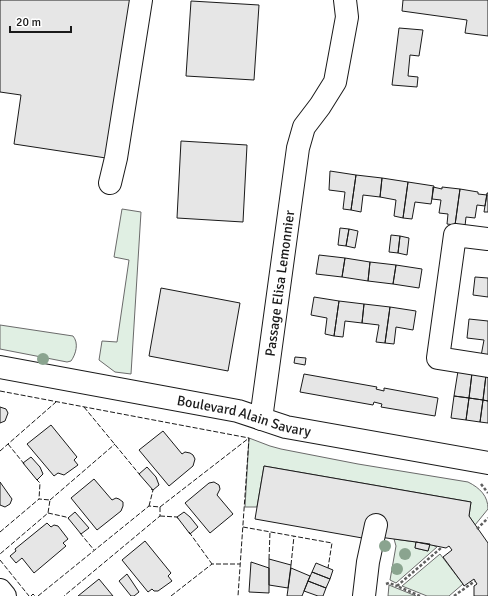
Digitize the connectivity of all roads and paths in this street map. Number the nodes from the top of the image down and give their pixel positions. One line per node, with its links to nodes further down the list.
1 (141, 0): 3 (street)
2 (345, 0): 7 (street, Passage Elisa Lemonnier)
3 (110, 183)
4 (488, 239): 5 (street)
5 (488, 366)
6 (0, 367): 7 (street, Boulevard Alain Savary)
7 (261, 419): 8 (street, Boulevard Alain Savary)
8 (488, 463)
9 (488, 518): 11 (path)
10 (376, 525): 16 (street)
11 (477, 529)
12 (441, 548): 17 (path)
13 (475, 581): 18 (path)
14 (0, 590): 15 (street)
15 (5, 596)
16 (364, 596)
17 (420, 596)
18 (454, 596)

